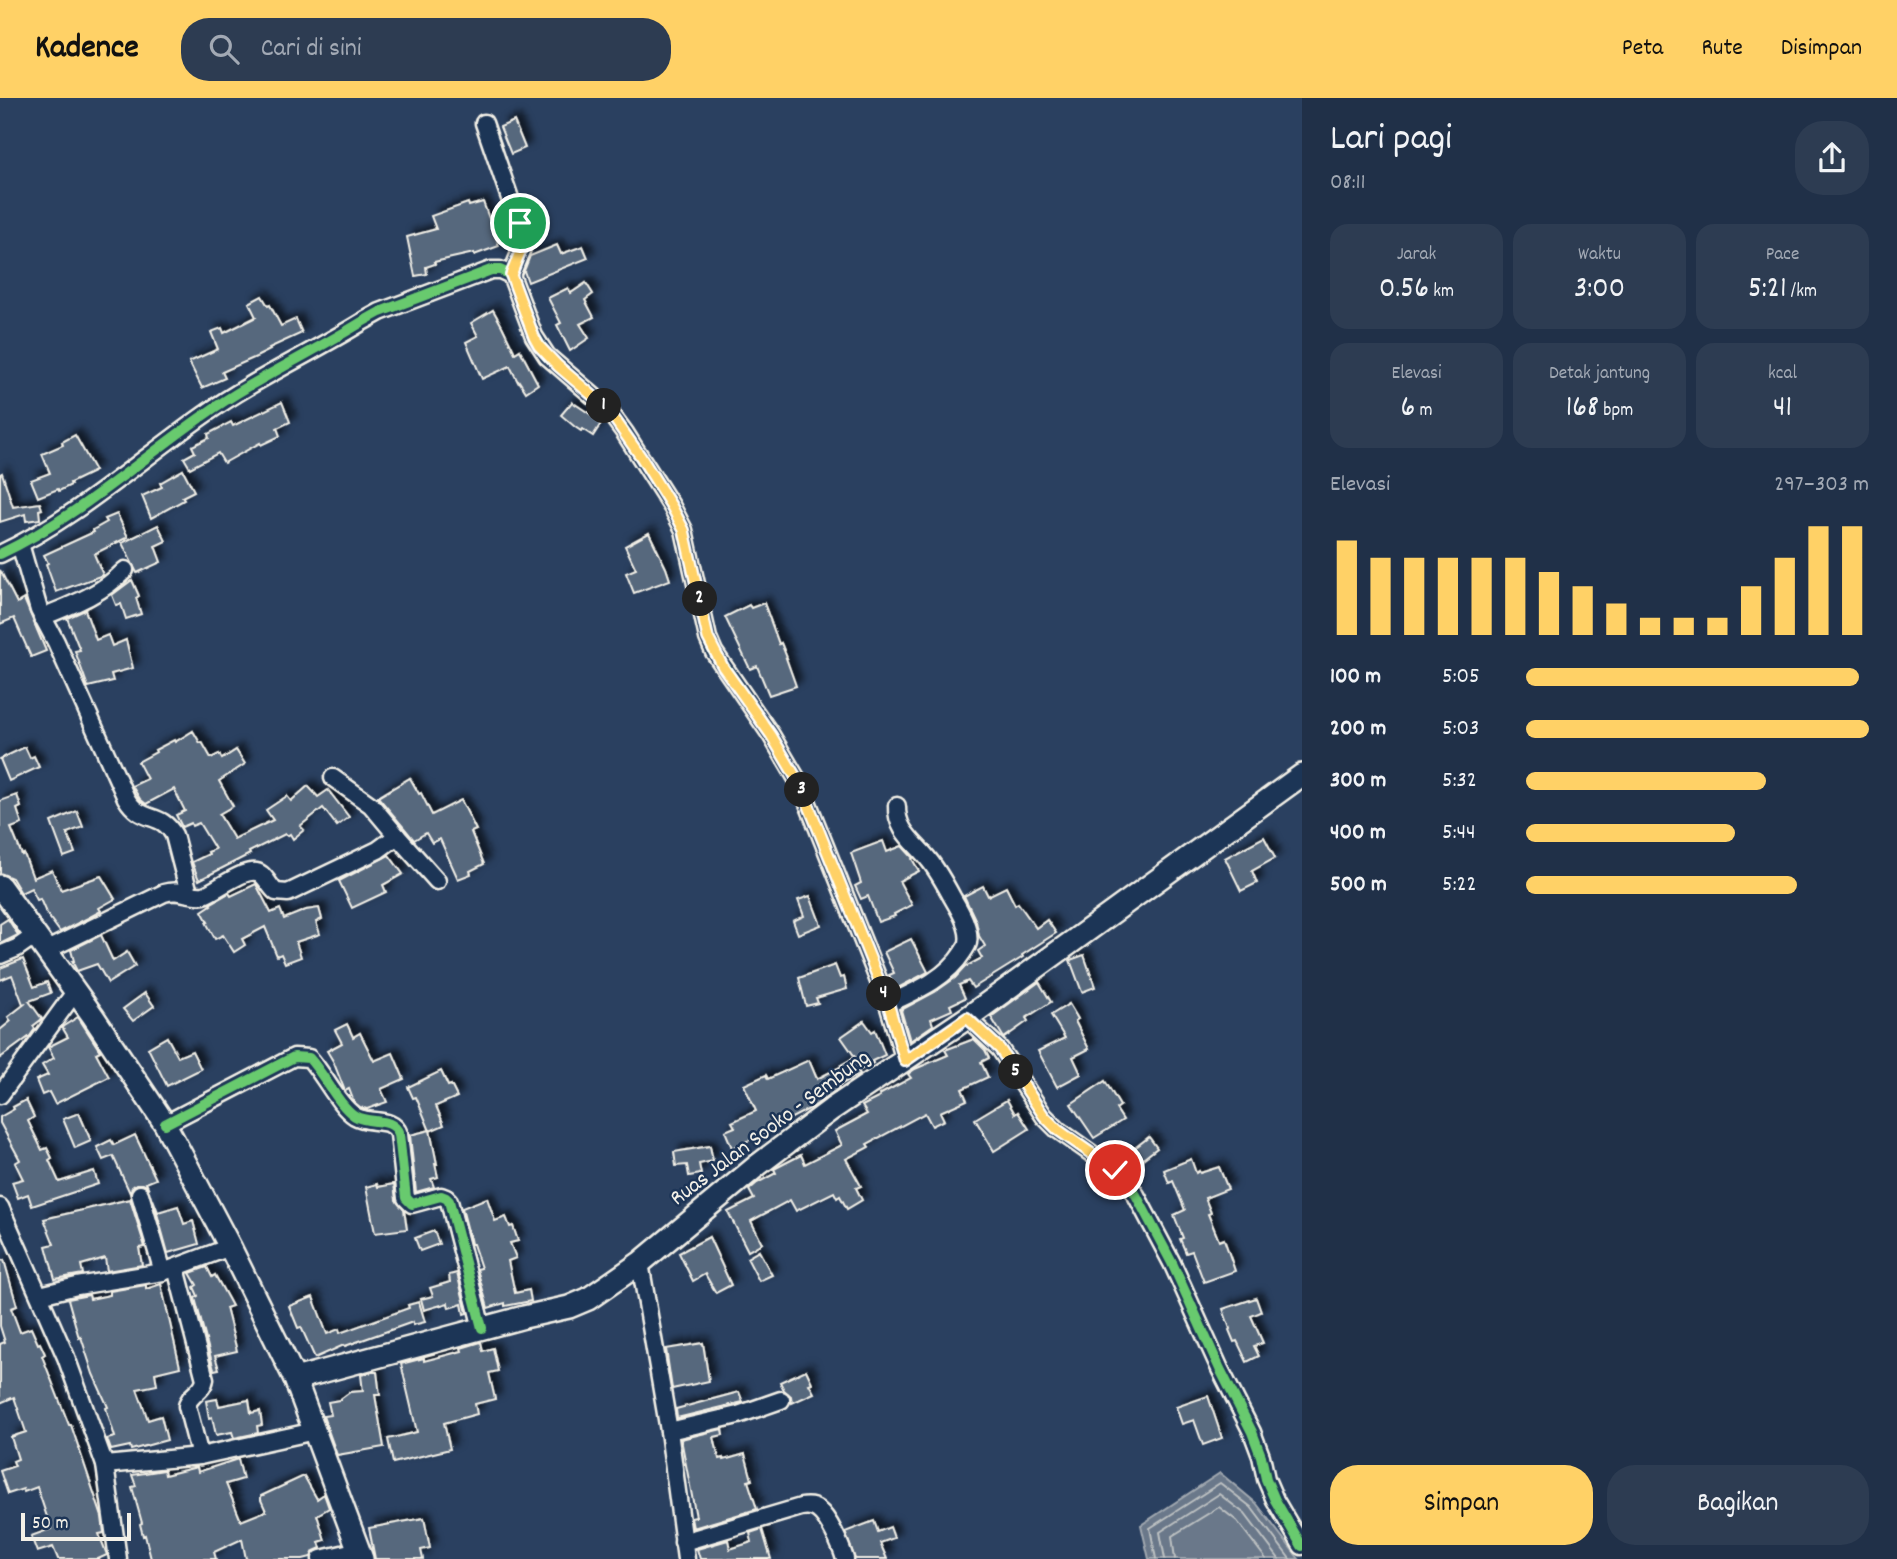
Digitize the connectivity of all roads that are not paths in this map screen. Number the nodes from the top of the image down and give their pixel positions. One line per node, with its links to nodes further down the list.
1 (484, 123): 2 (street)
2 (511, 275): 3 (street); 17 (street)
3 (20, 544): 4 (street); 6 (street)
4 (0, 554)
5 (125, 570): 6 (street)
6 (42, 617): 13 (street)
7 (1302, 775): 18 (main road, Ruas Jalan Sooko - Sembung)
8 (333, 778): 10 (street)
9 (897, 806): 17 (street)
10 (397, 836): 11 (street); 13 (street)
11 (437, 881)
12 (0, 886): 14 (main road)
13 (189, 893): 14 (street)
14 (40, 943): 15 (street); 16 (main road)
15 (0, 955)
16 (75, 992): 20 (street); 21 (main road)
17 (888, 1003): 19 (street)
18 (967, 1018): 19 (main road, Ruas Jalan Sooko - Sembung); 36 (street)
19 (905, 1061): 25 (main road, Ruas Jalan Sooko - Sembung)
20 (0, 1095)
21 (165, 1124): 24 (main road); 28 (street)
22 (140, 1194): 26 (street)
23 (0, 1207): 27 (street)
24 (230, 1247): 26 (street); 29 (main road)
25 (640, 1263): 28 (main road, Ruas Jalan Sooko - Sembung); 32 (street)
26 (170, 1270): 27 (street); 33 (street)
27 (40, 1295): 34 (street)
28 (482, 1328): 29 (main road, Ruas Jalan Sooko - Sembung)
29 (295, 1378): 31 (main road)
30 (781, 1400): 32 (street)
31 (315, 1431): 33 (street); 37 (main road)
32 (669, 1431): 35 (street)
33 (200, 1456): 34 (street)
34 (105, 1465): 38 (street)
35 (682, 1542): 40 (street); 41 (street)
36 (1302, 1546)
37 (360, 1555): 39 (street)
38 (118, 1559)
39 (320, 1559)
40 (686, 1559)
41 (845, 1559)

